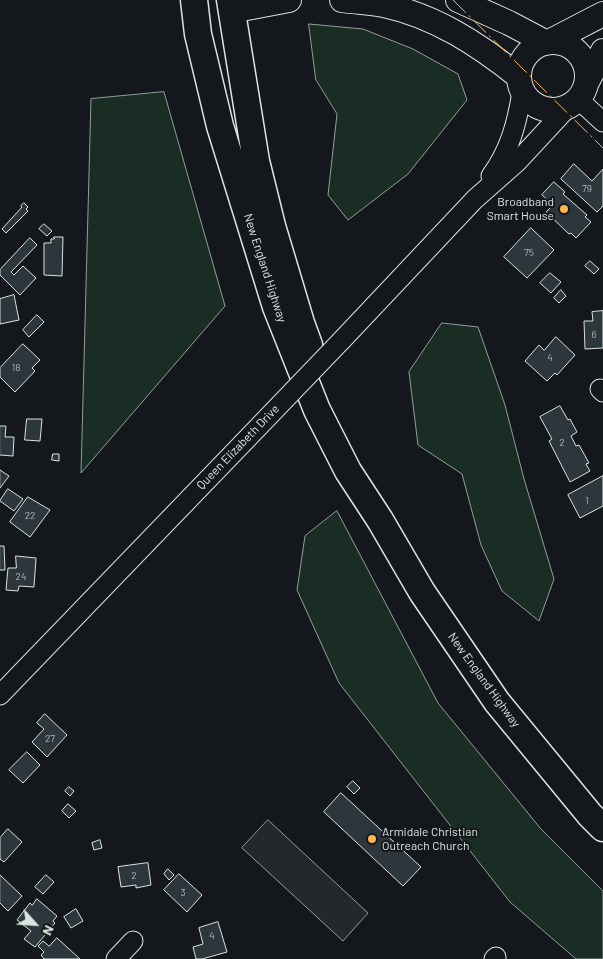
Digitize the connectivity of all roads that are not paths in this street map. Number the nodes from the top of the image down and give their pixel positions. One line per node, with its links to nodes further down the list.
1 (194, 0): 13 (highway, New England Highway)
2 (289, 0): 6 (main road)
3 (342, 0): 5 (main road)
4 (458, 0): 8 (main road)
5 (384, 2): 10 (main road)
6 (227, 3): 13 (highway); 15 (highway, New England Highway)
7 (603, 14): 8 (main road)
8 (548, 42): 10 (main road); 11 (main road)
9 (603, 51): 11 (main road, Queen Elizabeth Drive)
10 (520, 84): 11 (main road); 14 (street, Queen Elizabeth Drive)
11 (578, 96): 12 (street); 14 (street, Queen Elizabeth Drive)
12 (603, 122)
13 (220, 126): 15 (highway, New England Highway)
14 (475, 199): 16 (street, Queen Elizabeth Drive, bridge)
15 (380, 520): 17 (highway, New England Highway)
16 (0, 695)
17 (603, 828)
18 (133, 941): 19 (street)
19 (116, 959)

